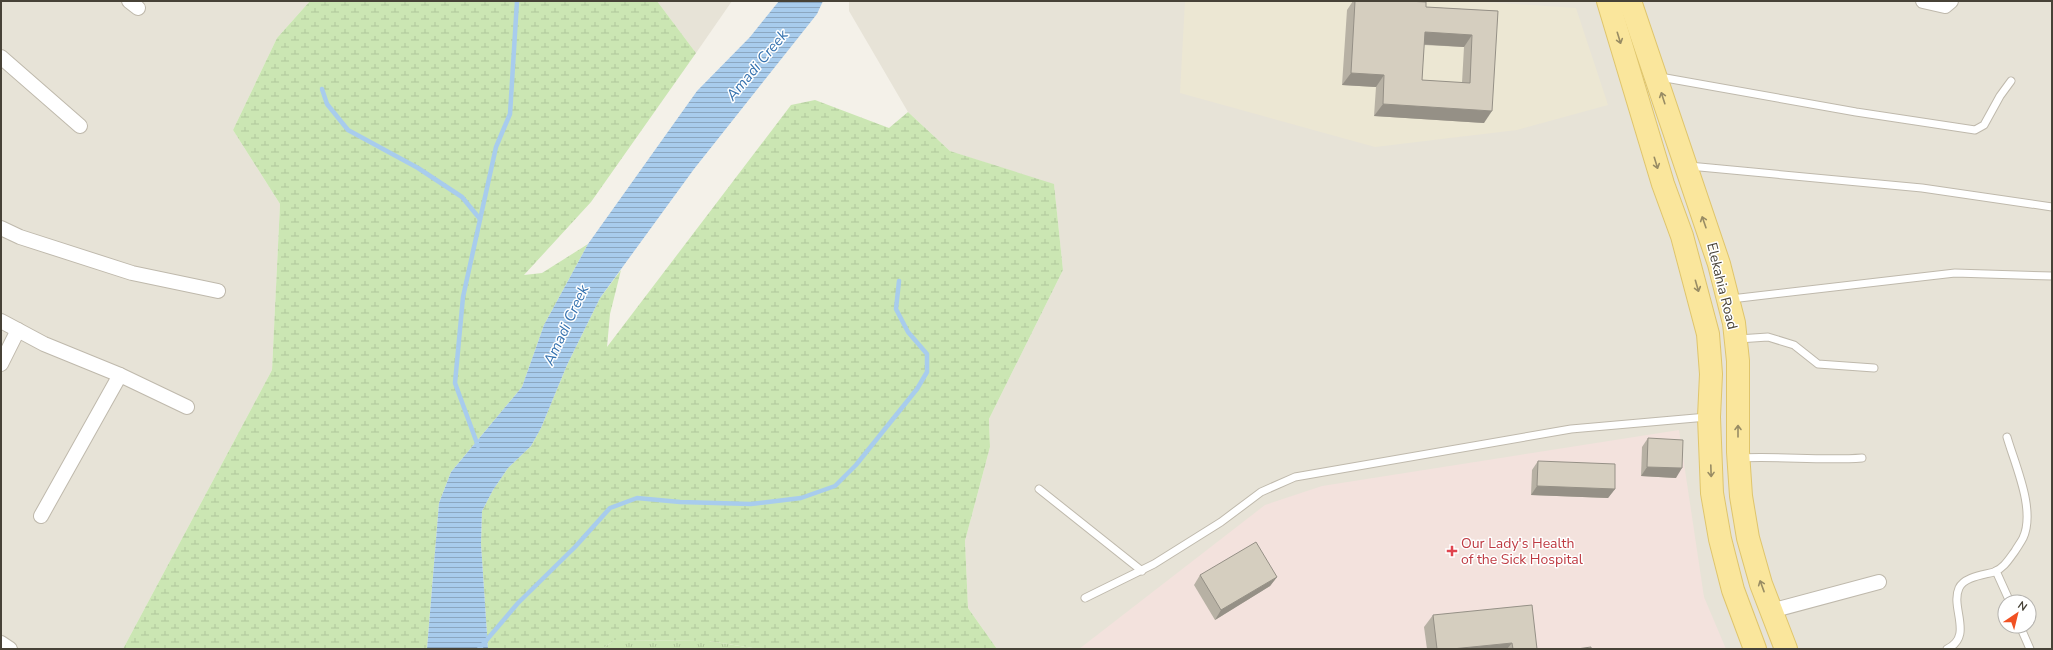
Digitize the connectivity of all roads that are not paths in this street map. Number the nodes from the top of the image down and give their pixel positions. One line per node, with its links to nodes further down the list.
1 (1608, 1): 22 (main road, Elekahia Road, one-way to 22)
2 (1630, 1): 6 (main road, Elekahia Road)
3 (1923, 1): 4 (street)
4 (1951, 1)
5 (1, 57): 8 (street)
6 (1656, 76): 7 (lane); 9 (main road, Elekahia Road, one-way to 6)
7 (2011, 81)
8 (80, 126)
9 (1685, 166): 10 (lane); 14 (main road, Elekahia Road, one-way to 9)
10 (2052, 207)
11 (1, 228): 13 (street)
12 (2052, 276): 14 (lane)
13 (218, 291)
14 (1729, 299): 17 (main road, Elekahia Road)
15 (1, 321): 16 (street)
16 (18, 330): 18 (street); 20 (street)
17 (1736, 340): 19 (lane); 24 (main road, Elekahia Road, one-way to 17)
18 (1, 364)
19 (1874, 368)
20 (120, 375): 21 (street); 27 (street)
21 (187, 407)
22 (1709, 417): 28 (lane); 37 (main road, Elekahia Road, one-way to 37)
23 (2006, 437): 29 (lane)
24 (1738, 458): 25 (lane); 33 (main road, Elekahia Road, one-way to 24)
25 (1862, 458)
26 (1039, 489): 28 (lane)
27 (41, 516)
28 (1142, 571): 32 (lane)
29 (1996, 571): 31 (lane); 39 (lane)
30 (1879, 582): 33 (street)
31 (2006, 594)
32 (1085, 598)
33 (1771, 611): 38 (main road, Elekahia Road)
34 (2023, 634): 40 (lane)
35 (1, 644): 36 (street)
36 (10, 649)
37 (1755, 649)
38 (1786, 649)
39 (1947, 649)
40 (2030, 649)

